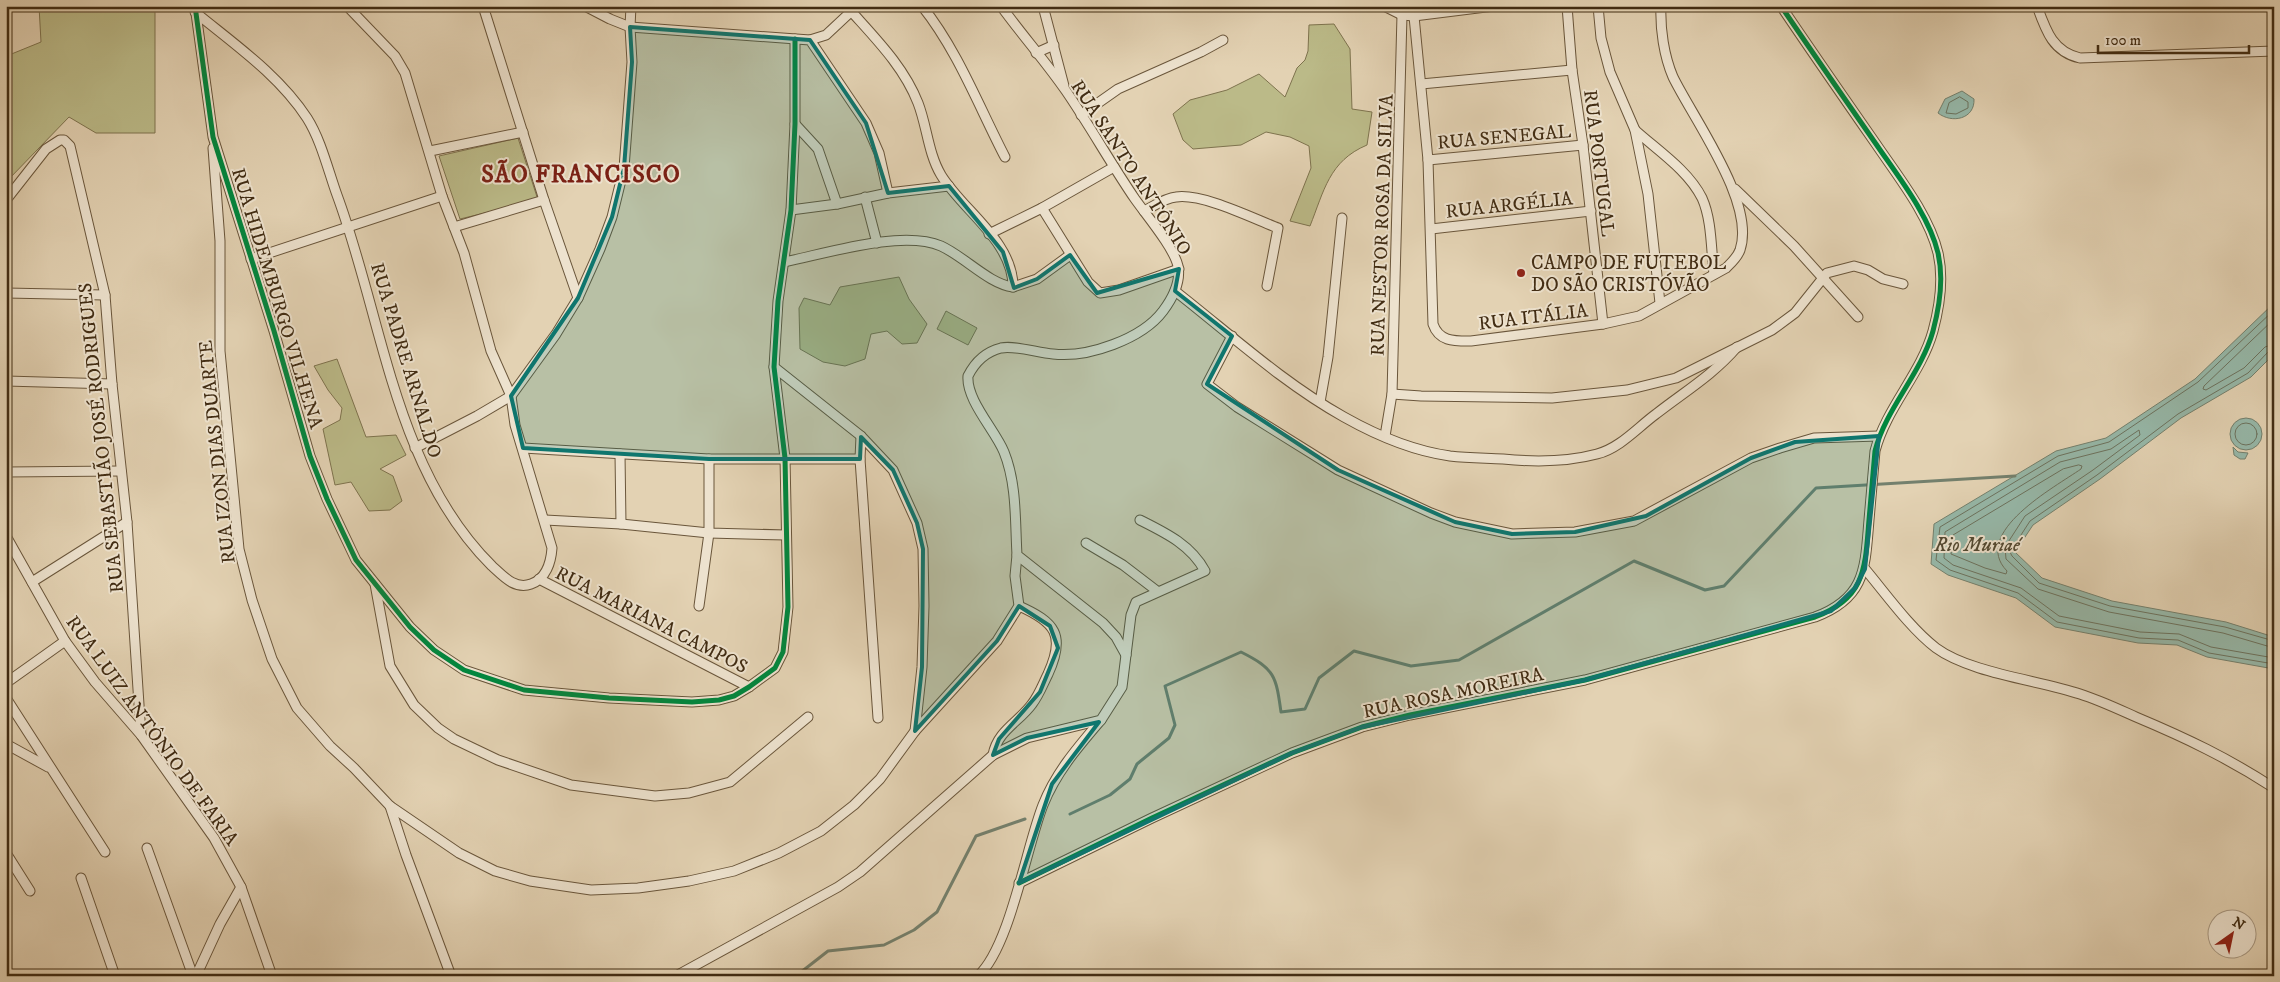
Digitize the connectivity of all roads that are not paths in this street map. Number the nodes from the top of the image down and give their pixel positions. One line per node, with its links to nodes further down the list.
1 (9, 6): 20 (street)
2 (347, 6): 39 (street)
3 (483, 6): 36 (street)
4 (586, 6): 23 (street)
5 (631, 6): 23 (street)
6 (922, 6): 40 (street)
7 (1002, 6): 29 (street, RUA SANTO ANTÔNIO)
8 (1043, 6): 27 (street)
9 (1384, 6): 21 (street)
10 (1413, 6): 22 (street, RUA ITÁLIA)
11 (1494, 6): 17 (street)
12 (1567, 6): 30 (street, RUA PORTUGAL)
13 (1598, 6): 35 (street)
14 (1661, 6): 43 (street, RUA ITÁLIA)
15 (1781, 6): 87 (street)
16 (2037, 6): 28 (street)
17 (1474, 7): 22 (street)
18 (854, 8): 25 (street); 44 (street)
19 (195, 9): 37 (street, RUA HIDEMBURGO VILHENA); 56 (street, RUA PADRE ARNALDO)
20 (6, 10)
21 (1402, 15): 22 (street); 82 (street, RUA NESTOR ROSA DA SILVA)
22 (1414, 16): 31 (street, RUA ITÁLIA)
23 (630, 27): 24 (street); 73 (street)
24 (795, 39): 25 (street); 34 (street, RUA HIDEMBURGO VILHENA)
25 (810, 40): 45 (street)
26 (1223, 40): 33 (street)
27 (1054, 46): 29 (street); 32 (street)
28 (2274, 51)
29 (1036, 53): 32 (street, RUA SANTO ANTÔNIO)
30 (1572, 70): 31 (street); 38 (street, RUA PORTUGAL)
31 (1421, 84): 41 (street, RUA ITÁLIA)
32 (1065, 90): 33 (street, RUA SANTO ANTÔNIO)
33 (1081, 115): 42 (street, RUA SANTO ANTÔNIO)
34 (795, 124): 50 (street); 52 (street, RUA HIDEMBURGO VILHENA)
35 (1634, 130): 65 (street); 74 (street)
36 (523, 132): 39 (street); 49 (street)
37 (213, 137): 62 (street, RUA HIDEMBURGO VILHENA); 126 (street, RUA IZON DIAS DUARTE)
38 (1584, 145): 41 (street, RUA SENEGAL); 54 (street, RUA PORTUGAL)
39 (430, 151): 46 (street)
40 (1005, 158)
41 (1428, 160): 58 (street, RUA ITÁLIA)
42 (1114, 167): 51 (street); 53 (street, RUA SANTO ANTÔNIO)
43 (1731, 185): 65 (street, RUA ITÁLIA); 66 (street)
44 (949, 186): 45 (street); 59 (street)
45 (888, 193): 47 (street)
46 (442, 196): 56 (street); 57 (street)
47 (865, 197): 50 (street); 60 (street)
48 (6, 200): 72 (street, RUA SEBASTIÃO JOSÉ RODRIGUES)
49 (544, 200): 57 (street); 73 (street)
50 (836, 204): 52 (street)
51 (1042, 208): 59 (street); 61 (street)
52 (791, 210): 63 (street, RUA HIDEMBURGO VILHENA)
53 (1144, 211): 64 (street, RUA SANTO ANTÔNIO); 68 (street)
54 (1591, 211): 58 (street, RUA ARGÉLIA); 76 (street, RUA PORTUGAL)
55 (1342, 218): 84 (street)
56 (349, 227): 62 (street); 88 (street, RUA PADRE ARNALDO)
57 (454, 227): 83 (street)
58 (1431, 229): 76 (street, RUA ITÁLIA)
59 (989, 234): 69 (street)
60 (877, 243): 63 (street); 69 (street)
61 (1070, 255): 64 (street); 69 (street)
62 (251, 258): 108 (street, RUA HIDEMBURGO VILHENA)
63 (784, 262): 79 (street, RUA HIDEMBURGO VILHENA)
64 (1179, 269): 70 (street, RUA SANTO ANTÔNIO)
65 (1714, 274): 74 (street, RUA ITÁLIA)
66 (1822, 276): 67 (street); 75 (street); 78 (street)
67 (1903, 284)
68 (1267, 286)
69 (1013, 287)
70 (1175, 291): 77 (street); 104 (street, RUA SANTO ANTÔNIO)
71 (6, 293): 72 (street)
72 (105, 295): 81 (street, RUA SEBASTIÃO JOSÉ RODRIGUES)
73 (578, 298): 83 (street)
74 (1660, 303): 76 (street, RUA ITÁLIA)
75 (1858, 316)
76 (1602, 324)
77 (1232, 336): 84 (street); 87 (street)
78 (1737, 347): 82 (street); 86 (street)
79 (774, 368): 85 (street); 91 (street, RUA HIDEMBURGO VILHENA)
80 (6, 381): 81 (street)
81 (112, 384): 94 (street, RUA SEBASTIÃO JOSÉ RODRIGUES)
82 (1392, 394): 86 (street, RUA NESTOR ROSA DA SILVA)
83 (511, 396): 88 (street); 89 (street)
84 (1320, 402): 86 (street)
85 (861, 436): 93 (street); 120 (street)
86 (1385, 436)
87 (1879, 436): 105 (street)
88 (415, 448): 106 (street, RUA PADRE ARNALDO)
89 (523, 448): 90 (street); 96 (street)
90 (620, 454): 92 (street); 99 (street)
91 (785, 458): 92 (street); 93 (street); 101 (street, RUA HIDEMBURGO VILHENA)
92 (709, 459): 100 (street)
93 (860, 459): 118 (street)
94 (122, 471): 95 (street); 98 (street, RUA SEBASTIÃO JOSÉ RODRIGUES)
95 (6, 472)
96 (545, 520): 99 (street); 106 (street)
97 (1140, 520): 109 (street)
98 (127, 522): 107 (street); 121 (street, RUA SEBASTIÃO JOSÉ RODRIGUES)
99 (621, 524): 100 (street)
100 (708, 533): 101 (street); 110 (street)
101 (786, 535): 115 (street, RUA HIDEMBURGO VILHENA)
102 (6, 536): 107 (street, RUA LUIZ ANTÔNIO DE FARIA)
103 (1086, 543): 109 (street)
104 (1017, 555): 111 (street, RUA SANTO ANTÔNIO); 113 (street)
105 (1865, 569): 125 (street); 131 (street, RUA ROSA MOREIRA)
106 (539, 579): 115 (street, RUA MARIANA CAMPOS)
107 (32, 582): 112 (street, RUA LUIZ ANTÔNIO DE FARIA)
108 (375, 584): 115 (street, RUA HIDEMBURGO VILHENA); 117 (street)
109 (1157, 591): 113 (street)
110 (699, 606)
111 (1018, 606): 120 (street, RUA IZON DIAS DUARTE); 123 (street)
112 (65, 641): 114 (street); 121 (street, RUA LUIZ ANTÔNIO DE FARIA)
113 (1126, 655): 119 (street)
114 (6, 683)
115 (749, 688)
116 (6, 698): 124 (street)
117 (808, 717)
118 (878, 718)
119 (1101, 720): 123 (street); 131 (street)
120 (915, 731): 126 (street, RUA IZON DIAS DUARTE)
121 (141, 735): 132 (street, RUA LUIZ ANTÔNIO DE FARIA)
122 (6, 744): 124 (street)
123 (994, 755): 138 (street)
124 (50, 768): 128 (street)
125 (2274, 788)
126 (390, 806): 137 (street)
127 (147, 848): 135 (street)
128 (105, 852)
129 (6, 853): 133 (street)
130 (81, 878): 134 (street)
131 (1020, 883): 139 (street)
132 (241, 887): 135 (street); 136 (street, RUA LUIZ ANTÔNIO DE FARIA)
133 (30, 891)
134 (115, 976)
135 (194, 976)
136 (272, 976)
137 (451, 976)
138 (676, 976)
139 (978, 976)

